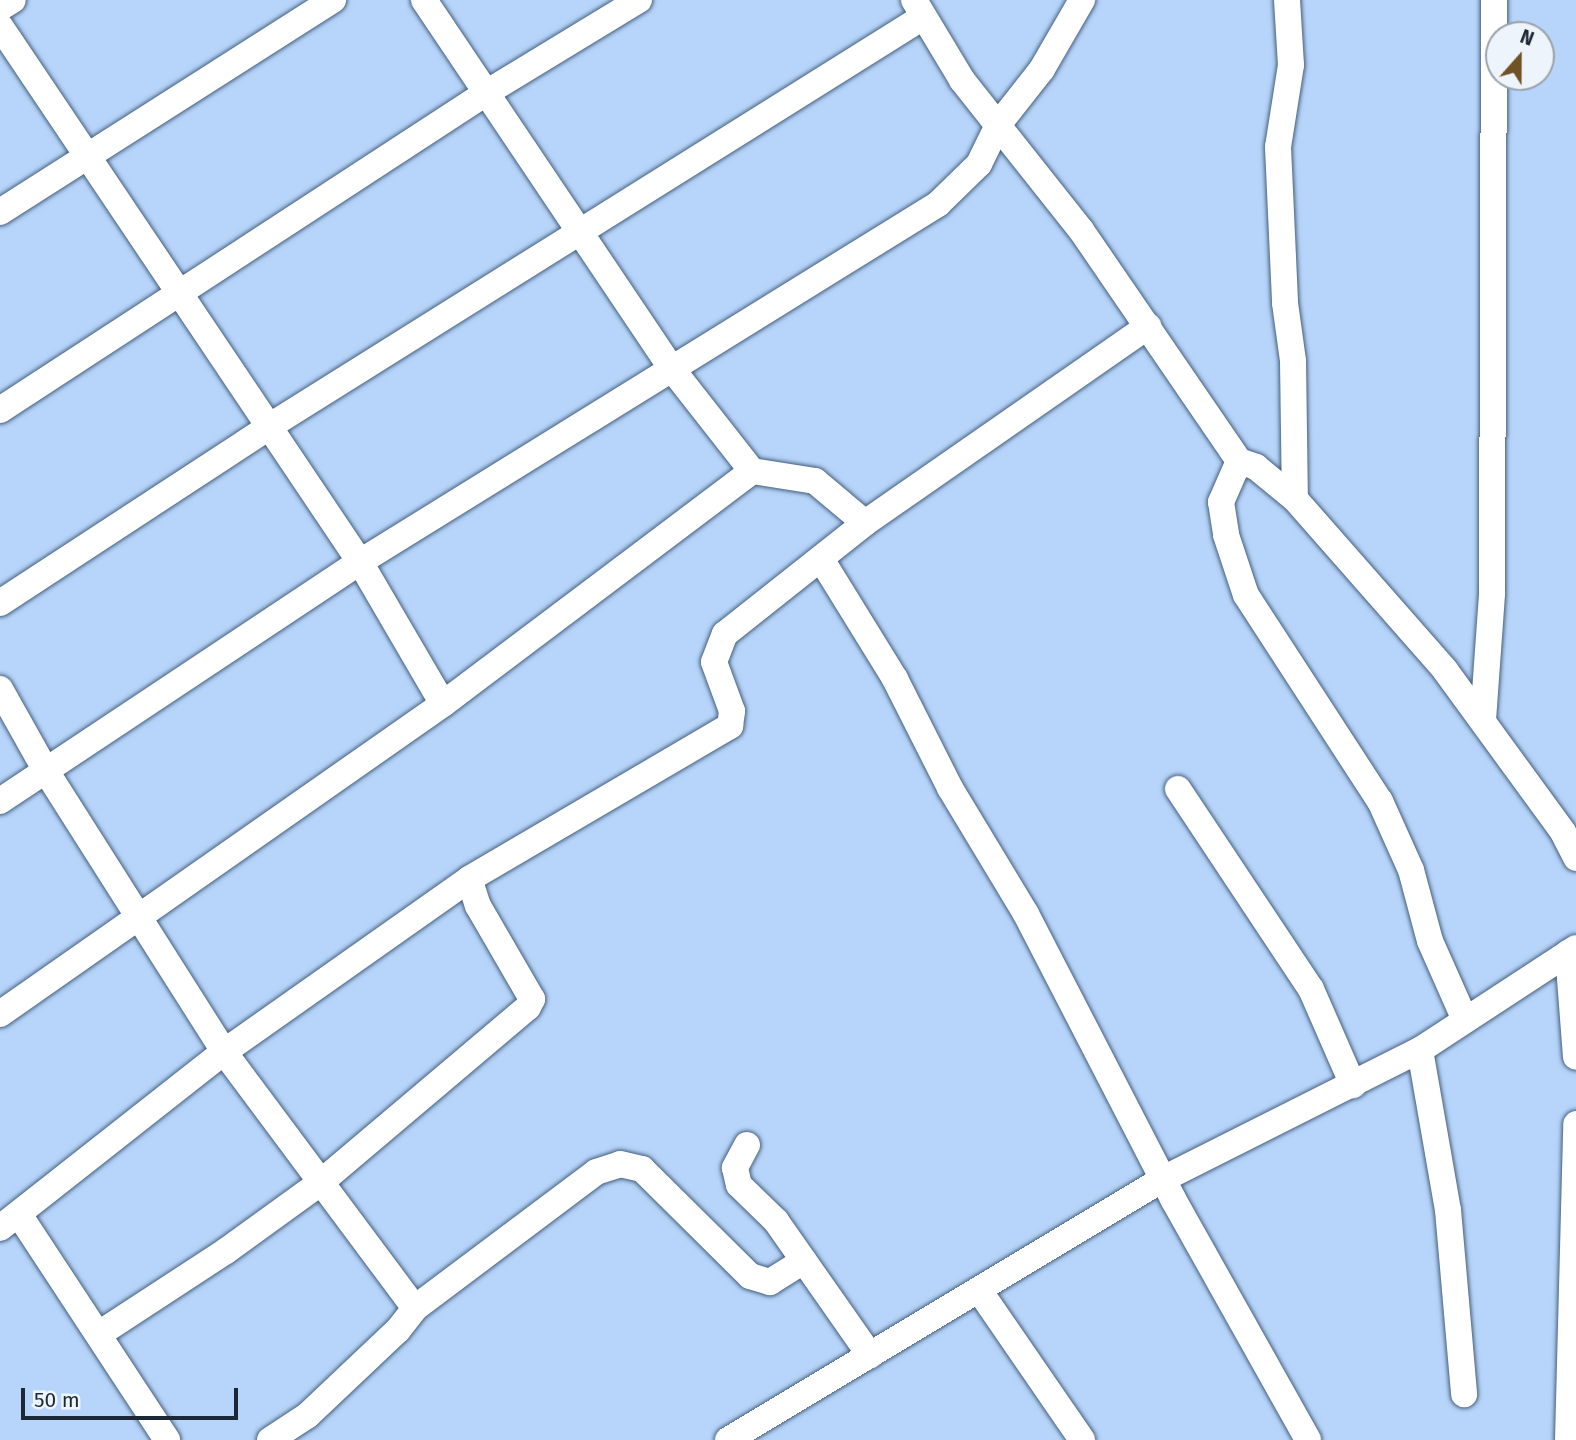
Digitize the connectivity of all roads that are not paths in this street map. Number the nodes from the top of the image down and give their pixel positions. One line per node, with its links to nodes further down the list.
1 (13, 0): 8 (street)
2 (333, 0): 13 (street)
3 (424, 0): 11 (street)
4 (639, 0): 11 (street)
5 (1082, 0): 12 (street)
6 (1287, 0): 23 (street)
7 (1494, 0): 30 (street)
8 (0, 8)
9 (918, 8): 12 (street); 15 (street)
10 (0, 26): 13 (street)
11 (486, 93): 15 (street); 16 (street)
12 (998, 125): 17 (street); 18 (street)
13 (88, 156): 14 (street); 16 (street)
14 (0, 212)
15 (582, 232): 18 (street); 20 (street)
16 (180, 296): 19 (street); 20 (street)
17 (1148, 326): 21 (street); 24 (street)
18 (672, 369): 22 (street); 26 (street)
19 (0, 410)
20 (270, 426): 26 (street); 27 (street)
21 (1239, 461): 23 (street); 39 (street)
22 (752, 471): 24 (street); 29 (street)
23 (1295, 499): 30 (street)
24 (865, 523): 25 (street)
25 (821, 559): 35 (street); 46 (street)
26 (360, 562): 29 (street); 31 (street)
27 (0, 603)
28 (0, 689): 31 (street)
29 (443, 704): 36 (street)
30 (1483, 720): 34 (street)
31 (46, 771): 33 (street); 36 (street)
32 (1178, 789): 43 (street)
33 (0, 801)
34 (1576, 858)
35 (469, 879): 41 (street); 47 (street)
36 (137, 915): 38 (street); 41 (street)
37 (1572, 951): 39 (street); 42 (street)
38 (0, 1014)
39 (1465, 1020): 40 (street)
40 (1420, 1051): 43 (street); 54 (street)
41 (224, 1052): 47 (street); 48 (street)
42 (1576, 1056)
43 (1353, 1085): 46 (street)
44 (1576, 1124): 60 (street)
45 (747, 1145): 49 (street)
46 (1163, 1179): 50 (street); 59 (street)
47 (320, 1182): 51 (street); 52 (street)
48 (10, 1222): 52 (street)
49 (804, 1261): 51 (street); 53 (street)
50 (979, 1290): 53 (street); 58 (street)
51 (415, 1308): 56 (street)
52 (99, 1334): 55 (street)
53 (870, 1355): 57 (street)
54 (1464, 1394)
55 (167, 1440)
56 (270, 1440)
57 (728, 1440)
58 (1082, 1440)
59 (1308, 1440)
60 (1568, 1440)

